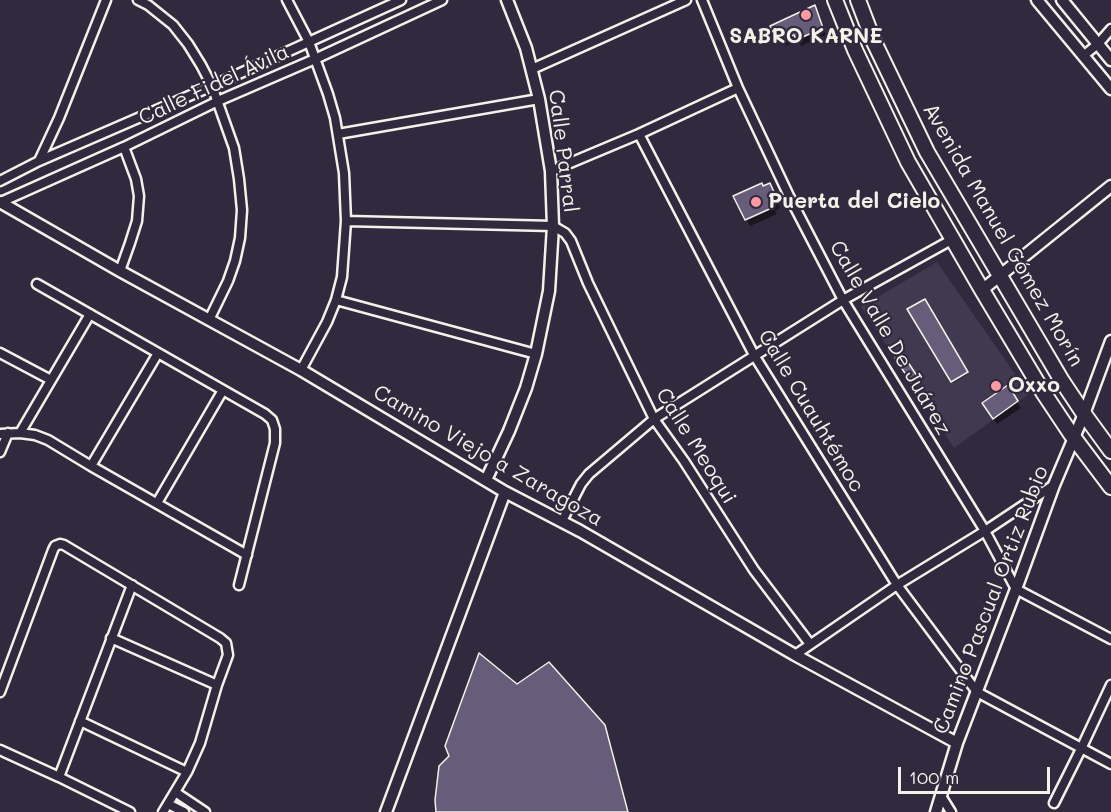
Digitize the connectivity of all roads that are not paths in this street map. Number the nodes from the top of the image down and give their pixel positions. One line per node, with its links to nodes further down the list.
1 (106, 0): 28 (street)
2 (138, 0): 20 (street)
3 (287, 0): 14 (street)
4 (401, 0): 14 (street, Calle Fidel Ávila)
5 (442, 0): 17 (street, Calle Fidel Ávila)
6 (507, 0): 19 (street, Calle Parral)
7 (686, 0): 19 (street)
8 (702, 0): 21 (street, Calle Valle De Juárez)
9 (835, 0): 35 (main road, Avenida Manuel Gómez Morín)
10 (858, 0): 37 (main road, Avenida Manuel Gómez Morín)
11 (1037, 0): 16 (street)
12 (1062, 0): 15 (street)
13 (1111, 29): 15 (street)
14 (309, 42): 17 (street); 20 (street, Calle Fidel Ávila)
15 (1098, 44): 16 (street); 18 (street)
16 (1083, 56): 22 (street)
17 (315, 59): 24 (street, Calle Fidel Ávila); 25 (street)
18 (1111, 60)
19 (532, 69): 23 (street, Calle Parral)
20 (212, 86): 24 (street); 28 (street, Calle Fidel Ávila)
21 (738, 88): 26 (street); 41 (street, Calle Valle De Juárez)
22 (1111, 89)
23 (539, 99): 25 (street); 29 (street, Calle Parral)
24 (219, 101): 27 (street, Calle Fidel Ávila); 43 (street)
25 (338, 134): 33 (street)
26 (639, 134): 29 (street); 48 (street, Calle Cuauhtémoc)
27 (124, 147): 32 (street, Calle Fidel Ávila); 36 (street)
28 (39, 161): 30 (street, Calle Fidel Ávila)
29 (551, 171): 34 (street, Calle Parral)
30 (0, 181)
31 (1111, 186): 37 (street)
32 (0, 202): 36 (street, Camino Viejo a Zaragoza)
33 (346, 220): 34 (street); 40 (street)
34 (553, 226): 47 (street, Calle Parral); 53 (street, Calle Meoqui)
35 (953, 239): 39 (main road, Avenida Manuel Gómez Morín); 41 (street)
36 (120, 271): 43 (street, Camino Viejo a Zaragoza)
37 (999, 276): 39 (street); 52 (main road, Avenida Manuel Gómez Morín)
38 (37, 284): 42 (street)
39 (982, 290): 56 (main road, Avenida Manuel Gómez Morín)
40 (336, 300): 47 (street); 49 (street)
41 (843, 300): 48 (street); 66 (street, Calle Valle De Juárez)
42 (90, 314): 46 (street); 50 (street)
43 (209, 320): 49 (street, Camino Viejo a Zaragoza)
44 (1111, 341): 52 (street, Camino Pascual Ortiz Rubio)
45 (0, 353): 50 (street)
46 (158, 353): 51 (street); 59 (street)
47 (536, 354): 60 (street, Calle Parral)
48 (754, 355): 53 (street); 70 (street, Calle Cuauhtémoc)
49 (301, 370): 60 (street, Camino Viejo a Zaragoza)
50 (51, 380): 54 (street)
51 (223, 390): 64 (street); 67 (street)
52 (1084, 414): 56 (street, Camino Pascual Ortiz Rubio); 57 (main road, Avenida Manuel Gómez Morín)
53 (654, 419): 65 (street); 74 (street, Calle Meoqui)
54 (20, 433): 55 (street); 59 (street)
55 (4, 434): 58 (street)
56 (1074, 437): 61 (street, Camino Pascual Ortiz Rubio); 62 (main road, Avenida Manuel Gómez Morín)
57 (1111, 451)
58 (0, 452)
59 (91, 466): 64 (street)
60 (486, 480): 63 (street, Camino Viejo a Zaragoza)
61 (1054, 485): 66 (street); 71 (street, Camino Pascual Ortiz Rubio)
62 (1111, 487)
63 (505, 492): 65 (street, Camino Viejo a Zaragoza); 95 (street)
64 (157, 504): 67 (street)
65 (562, 521): 75 (street, Camino Viejo a Zaragoza)
66 (985, 531): 70 (street); 71 (street, Calle Valle De Juárez)
67 (247, 555): 69 (street)
68 (132, 585): 72 (street); 76 (street); 78 (street)
69 (239, 585)
70 (897, 585): 74 (street); 79 (street, Calle Cuauhtémoc)
71 (1016, 589): 73 (street); 79 (street, Camino Pascual Ortiz Rubio)
72 (111, 638): 76 (street); 80 (street)
73 (1111, 639)
74 (810, 644): 75 (street)
75 (795, 655): 81 (street, Camino Viejo a Zaragoza)
76 (217, 685): 85 (street)
77 (1111, 685): 82 (street)
78 (0, 692)
79 (976, 692): 81 (street, Camino Pascual Ortiz Rubio); 82 (street)
80 (80, 722): 85 (street); 86 (street)
81 (957, 743): 88 (street, Camino Pascual Ortiz Rubio)
82 (1081, 749): 84 (street); 89 (street)
83 (0, 750): 86 (street)
84 (1111, 764)
85 (187, 772): 87 (street)
86 (58, 777): 91 (street)
87 (175, 792): 90 (street); 94 (street)
88 (941, 796): 96 (street, Camino Pascual Ortiz Rubio); 97 (street)
89 (1054, 803)
90 (168, 804): 92 (street); 93 (street)
91 (130, 812)
92 (163, 812)
93 (184, 812)
94 (205, 812)
95 (386, 812)
96 (936, 812)
97 (951, 812)

